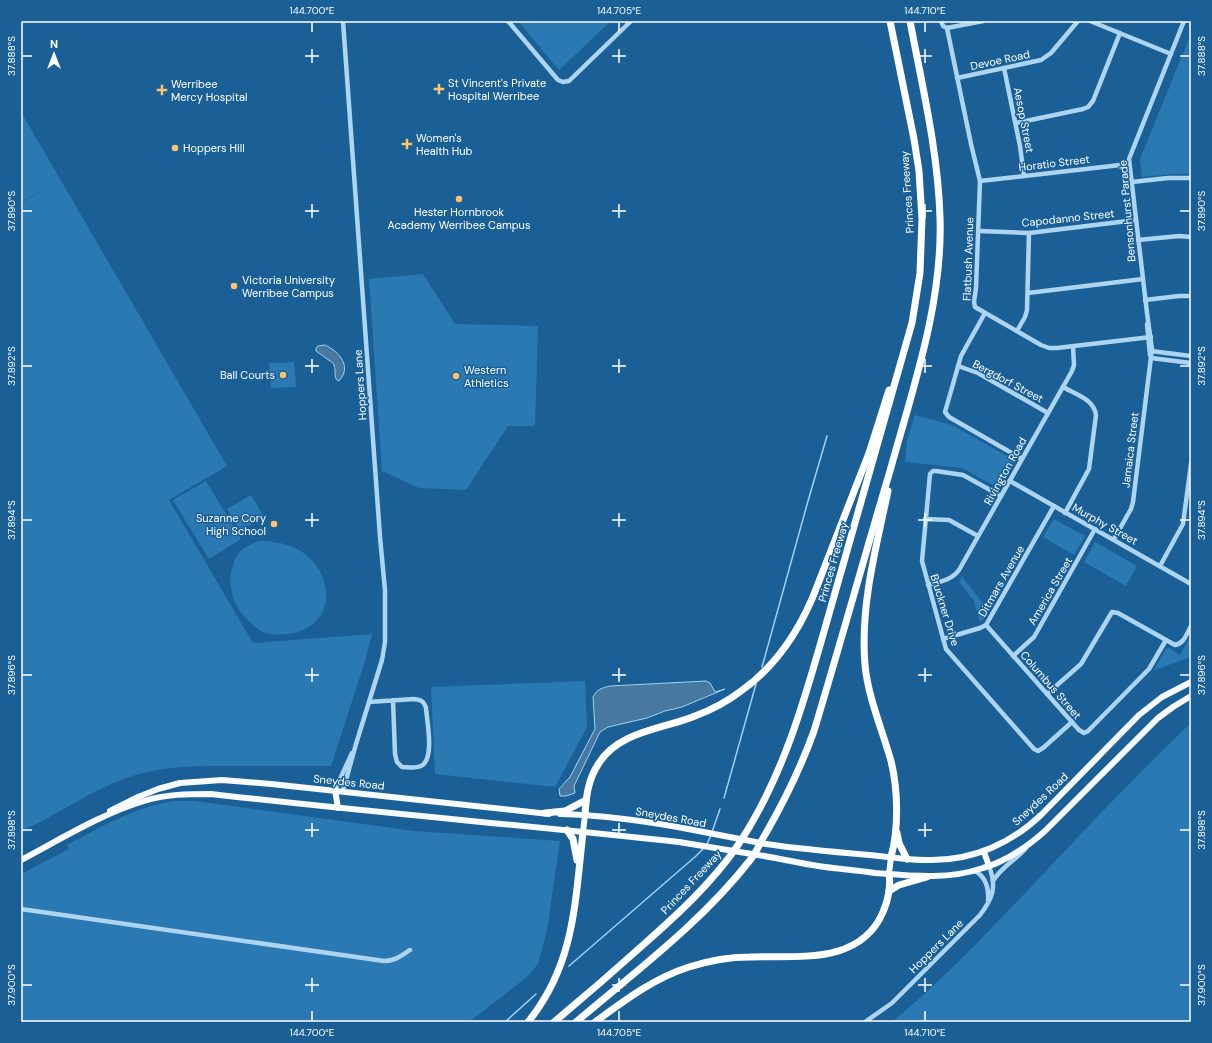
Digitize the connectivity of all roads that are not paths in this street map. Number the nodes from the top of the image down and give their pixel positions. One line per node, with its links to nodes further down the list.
1 (343, 21): 66 (street, Hoppers Lane)
2 (508, 21): 3 (street)
3 (632, 21)
4 (890, 21): 39 (highway, Princes Freeway)
5 (910, 21): 43 (highway)
6 (941, 21): 11 (street)
7 (983, 21): 11 (street)
8 (1078, 21): 14 (street, Devoe Road)
9 (1092, 21): 12 (street)
10 (1184, 21): 13 (street, Bensonhurst Parade)
11 (948, 28): 15 (street, Flatbush Avenue)
12 (1120, 33): 13 (street); 16 (street)
13 (1171, 54): 17 (street, Bensonhurst Parade)
14 (1004, 68): 15 (street, Devoe Road); 16 (street, Aesop Street)
15 (957, 78): 20 (street, Flatbush Avenue)
16 (1016, 123): 18 (street, Aesop Street)
17 (1129, 164): 18 (street, Horatio Street); 21 (street, Bensonhurst Parade)
18 (1024, 176): 20 (street, Horatio Street)
19 (1191, 178): 21 (street)
20 (980, 181): 23 (street, Flatbush Avenue)
21 (1132, 182): 22 (street, Bensonhurst Parade)
22 (1136, 220): 24 (street, Capodanno Street); 26 (street, Bensonhurst Parade)
23 (978, 231): 24 (street, Capodanno Street); 31 (street, Flatbush Avenue)
24 (1029, 233): 28 (street)
25 (1191, 237): 26 (street)
26 (1138, 240): 27 (street, Bensonhurst Parade)
27 (1143, 280): 28 (street); 30 (street, Bensonhurst Parade)
28 (1028, 293): 32 (street)
29 (1191, 296): 30 (street)
30 (1145, 300): 33 (street, Bensonhurst Parade)
31 (985, 313): 32 (street, Flatbush Avenue); 40 (street)
32 (1017, 331): 34 (street, Flatbush Avenue)
33 (1149, 337): 34 (street, Flatbush Avenue); 35 (street, Bensonhurst Parade)
34 (1073, 347): 41 (street, Rivington Road)
35 (1151, 351): 36 (street); 37 (street, Bensonhurst Parade)
36 (1191, 356)
37 (1151, 358): 38 (street); 53 (street, Jamaica Street)
38 (1191, 363)
39 (900, 364): 71 (highway); 95 (highway, Princes Freeway)
40 (958, 366): 42 (street, Bergdorf Street); 44 (street)
41 (1063, 387): 42 (street, Rivington Road); 49 (street)
42 (1048, 413): 44 (street, Rivington Road)
43 (898, 440): 76 (highway); 96 (highway)
44 (1022, 459): 46 (street, Rivington Road)
45 (1191, 464): 54 (street)
46 (1010, 481): 47 (street, Rivington Road); 48 (street, Murphy Street)
47 (1001, 496): 50 (street, Bruckner Drive); 52 (street, Rivington Road)
48 (1054, 506): 49 (street, Murphy Street); 57 (street, Ditmars Avenue)
49 (1066, 513): 51 (street, Murphy Street)
50 (926, 519): 52 (street); 56 (street, Bruckner Drive)
51 (1095, 529): 53 (street, Murphy Street); 61 (street, America Street)
52 (978, 536): 56 (street, Rivington Road)
53 (1114, 539): 54 (street, Murphy Street)
54 (1160, 566): 55 (street, Murphy Street)
55 (1191, 584)
56 (928, 585): 59 (street, Bruckner Drive)
57 (986, 625): 59 (street, Ditmars Avenue); 61 (street, Columbus Street)
58 (1191, 626): 60 (street)
59 (943, 639): 67 (street, Bruckner Drive)
60 (1166, 640): 63 (street); 67 (street, Columbus Street)
61 (1013, 656): 63 (street, Columbus Street)
62 (1191, 682): 80 (main road, Sneydes Road)
63 (1047, 694): 67 (street, Columbus Street)
64 (1191, 696): 79 (main road, Sneydes Road)
65 (393, 700): 65 (street); 66 (street)
66 (369, 702): 68 (street, Hoppers Lane)
67 (1072, 722)
68 (356, 744): 69 (street, Hoppers Lane); 70 (street, Hoppers Lane)
69 (335, 790): 70 (main road, Sneydes Road); 72 (main road); 75 (main road, Sneydes Road)
70 (344, 791): 72 (main road); 73 (main road, Sneydes Road)
71 (586, 800): 73 (highway); 74 (highway)
72 (338, 808): 75 (main road, Sneydes Road); 77 (main road, Sneydes Road)
73 (545, 813): 74 (main road, Sneydes Road)
74 (585, 815): 78 (main road); 81 (main road, Sneydes Road, bridge)
75 (93, 822): 83 (main road, Sneydes Road)
76 (896, 825): 81 (highway); 82 (highway)
77 (567, 830): 78 (main road, Sneydes Road); 87 (highway)
78 (583, 832): 86 (main road, Sneydes Road, bridge); 87 (highway)
79 (1028, 846): 84 (main road, Sneydes Road); 89 (street)
80 (984, 852): 82 (main road, Sneydes Road); 84 (main road)
81 (891, 857): 82 (main road, Sneydes Road); 86 (main road)
82 (907, 858)
83 (21, 860)
84 (989, 866): 85 (main road, Sneydes Road); 89 (street, Hoppers Lane)
85 (974, 871): 88 (main road, Sneydes Road); 91 (street)
86 (889, 874): 88 (main road, Sneydes Road); 90 (highway)
87 (578, 876): 94 (highway)
88 (927, 877): 90 (highway)
89 (993, 881): 91 (street, Hoppers Lane)
90 (889, 891): 97 (highway)
91 (988, 904): 98 (street, Hoppers Lane)
92 (21, 909): 93 (street)
93 (410, 950)
94 (528, 1022)
95 (554, 1022)
96 (576, 1022)
97 (595, 1022)
98 (865, 1022)

